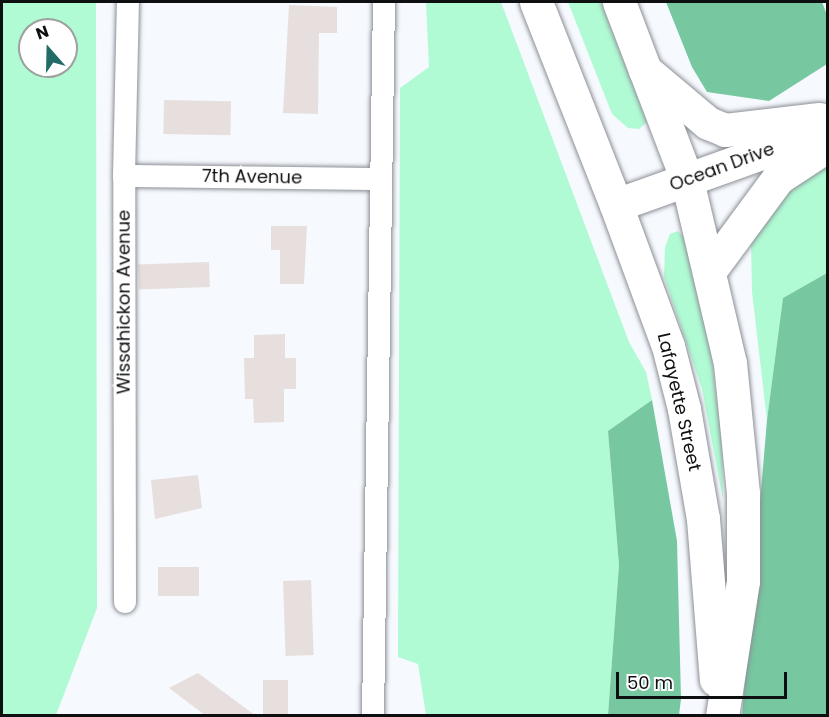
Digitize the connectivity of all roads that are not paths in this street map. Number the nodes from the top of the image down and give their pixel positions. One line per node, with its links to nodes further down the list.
1 (128, 2): 9 (street, Wissahickon Avenue)
2 (384, 2): 10 (street)
3 (536, 2): 12 (main road, Lafayette Street)
4 (619, 2): 5 (main road, Lafayette Street)
5 (645, 70): 6 (main road); 11 (main road, Lafayette Street)
6 (828, 118)
7 (828, 129): 11 (main road, Ocean Drive)
8 (828, 145): 13 (main road)
9 (124, 176): 10 (street, 7th Avenue); 14 (street, Wissahickon Avenue)
10 (381, 179): 15 (street)
11 (687, 180): 12 (main road, Ocean Drive); 13 (main road, Lafayette Street)
12 (616, 205): 16 (main road, Lafayette Street)
13 (711, 269): 16 (main road, Lafayette Street)
14 (125, 602)
15 (373, 716)
16 (721, 716)

